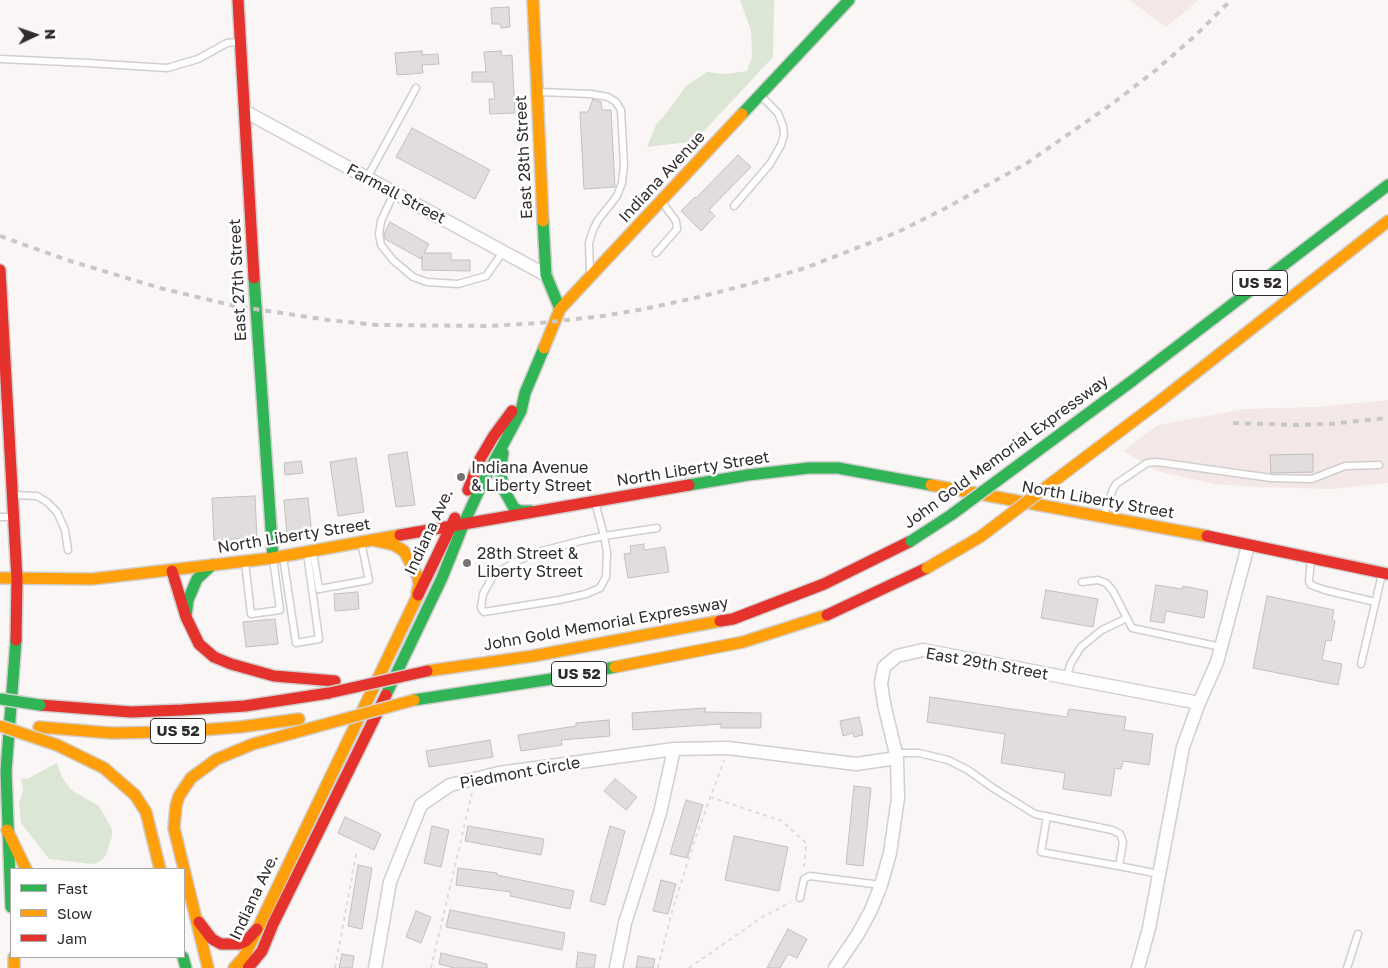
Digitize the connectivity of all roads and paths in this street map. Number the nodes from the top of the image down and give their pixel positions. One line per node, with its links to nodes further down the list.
1 (238, 0): 4 (main road, East 27th Street)
2 (533, 0): 7 (main road, East 28th Street)
3 (849, 0): 8 (main road, Indiana Avenue)
4 (241, 42): 5 (lane); 9 (main road, East 27th Street)
5 (0, 59)
6 (416, 88): 10 (lane)
7 (537, 92): 19 (main road, East 28th Street); 20 (lane)
8 (760, 96): 13 (main road, Indiana Avenue); 14 (lane)
9 (246, 112): 10 (street, Farmall Street); 40 (main road, East 27th Street)
10 (366, 178): 12 (street, Farmall Street)
11 (1388, 185): 55 (main road, John Gold Memorial Expressway / US 52, bridge)
12 (394, 193): 16 (street, Farmall Street); 16 (lane)
13 (661, 201): 17 (lane); 20 (main road, Indiana Avenue)
14 (734, 206)
15 (1388, 221): 60 (main road, US 52, bridge)
16 (503, 252): 19 (street, Farmall Street)
17 (656, 253)
18 (0, 270): 22 (main road)
19 (546, 275): 21 (main road, East 28th Street)
20 (590, 278): 21 (main road, Indiana Avenue)
21 (560, 309): 23 (main road, Indiana Avenue)
22 (1, 322): 26 (main road)
23 (525, 393): 24 (main road, Indiana Ave.); 33 (main road, Indiana Ave.)
24 (507, 438): 28 (main road); 32 (main road, Indiana Ave.)
25 (1379, 465): 31 (lane)
26 (12, 495): 30 (main road); 38 (lane)
27 (595, 501): 28 (main road, North Liberty Street); 31 (main road, North Liberty Street); 35 (lane)
28 (541, 510): 32 (main road, North Liberty Street)
29 (0, 517): 30 (lane)
30 (14, 517): 47 (main road)
31 (1103, 518): 37 (main road, North Liberty Street)
32 (464, 523): 33 (main road, North Liberty Street); 88 (main road, Indiana Ave.)
33 (452, 525): 36 (main road, North Liberty Street); 50 (main road, Indiana Ave.)
34 (657, 528): 35 (lane)
35 (604, 536): 35 (lane)
36 (366, 541): 39 (main road, North Liberty Street); 39 (lane); 50 (main road)
37 (1248, 546): 41 (main road, North Liberty Street); 53 (street)
38 (68, 550)
39 (310, 551): 40 (main road, North Liberty Street); 40 (lane)
40 (278, 557): 42 (main road, North Liberty Street); 42 (lane)
41 (1312, 559): 45 (main road, North Liberty Street); 49 (lane)
42 (244, 561): 43 (main road, North Liberty Street)
43 (212, 565): 44 (main road, North Liberty Street); 51 (main road)
44 (172, 570): 47 (main road, North Liberty Street); 51 (main road)
45 (1385, 574): 49 (lane)
46 (0, 578): 47 (main road, North Liberty Street)
47 (17, 579): 69 (main road)
48 (1082, 582): 52 (lane)
49 (1375, 602): 54 (lane)
50 (414, 603): 84 (main road, Indiana Ave.)
51 (186, 617): 55 (main road, bridge)
52 (1127, 618): 53 (lane); 56 (lane)
53 (1221, 647): 58 (street)
54 (1361, 664)
55 (427, 671): 57 (main road, John Gold Memorial Expressway / US 52, bridge)
56 (1066, 678): 58 (street, East 29th Street); 65 (street, East 29th Street)
57 (0, 698)
58 (1199, 703): 78 (street)
59 (0, 721): 62 (main road, US 52)
60 (316, 722): 62 (main road, US 52); 76 (main road)
61 (0, 726): 62 (main road, bridge)
62 (39, 733): 70 (main road)
63 (728, 748): 64 (street, Piedmont Circle); 65 (street, Piedmont Circle); 67 (path)
64 (674, 749): 66 (street, Piedmont Circle); 92 (street)
65 (896, 755): 68 (lane); 80 (street, East 29th Street)
66 (475, 779): 90 (street, Piedmont Circle); 91 (path)
67 (710, 797): 79 (path); 93 (path)
68 (1047, 816): 73 (lane); 73 (lane)
69 (7, 830): 74 (main road); 81 (main road)
70 (150, 831): 72 (main road); 75 (main road)
71 (357, 850): 89 (path)
72 (146, 860)
73 (1119, 866): 78 (lane)
74 (26, 868)
75 (160, 868)
76 (184, 868)
77 (185, 872): 83 (main road)
78 (1159, 874): 96 (street)
79 (804, 879): 80 (lane); 82 (lane)
80 (881, 885): 95 (street, East 29th Street)
81 (10, 888)
82 (800, 898): 94 (path)
83 (197, 919): 84 (main road); 86 (main road)
84 (257, 929): 87 (main road, Indiana Ave.)
85 (1358, 934): 97 (lane)
86 (208, 968)
87 (234, 968)
88 (248, 968)
89 (335, 968)
90 (375, 968)
91 (431, 968)
92 (616, 968)
93 (658, 968)
94 (690, 968)
95 (835, 968)
96 (1138, 968)
97 (1347, 968)

